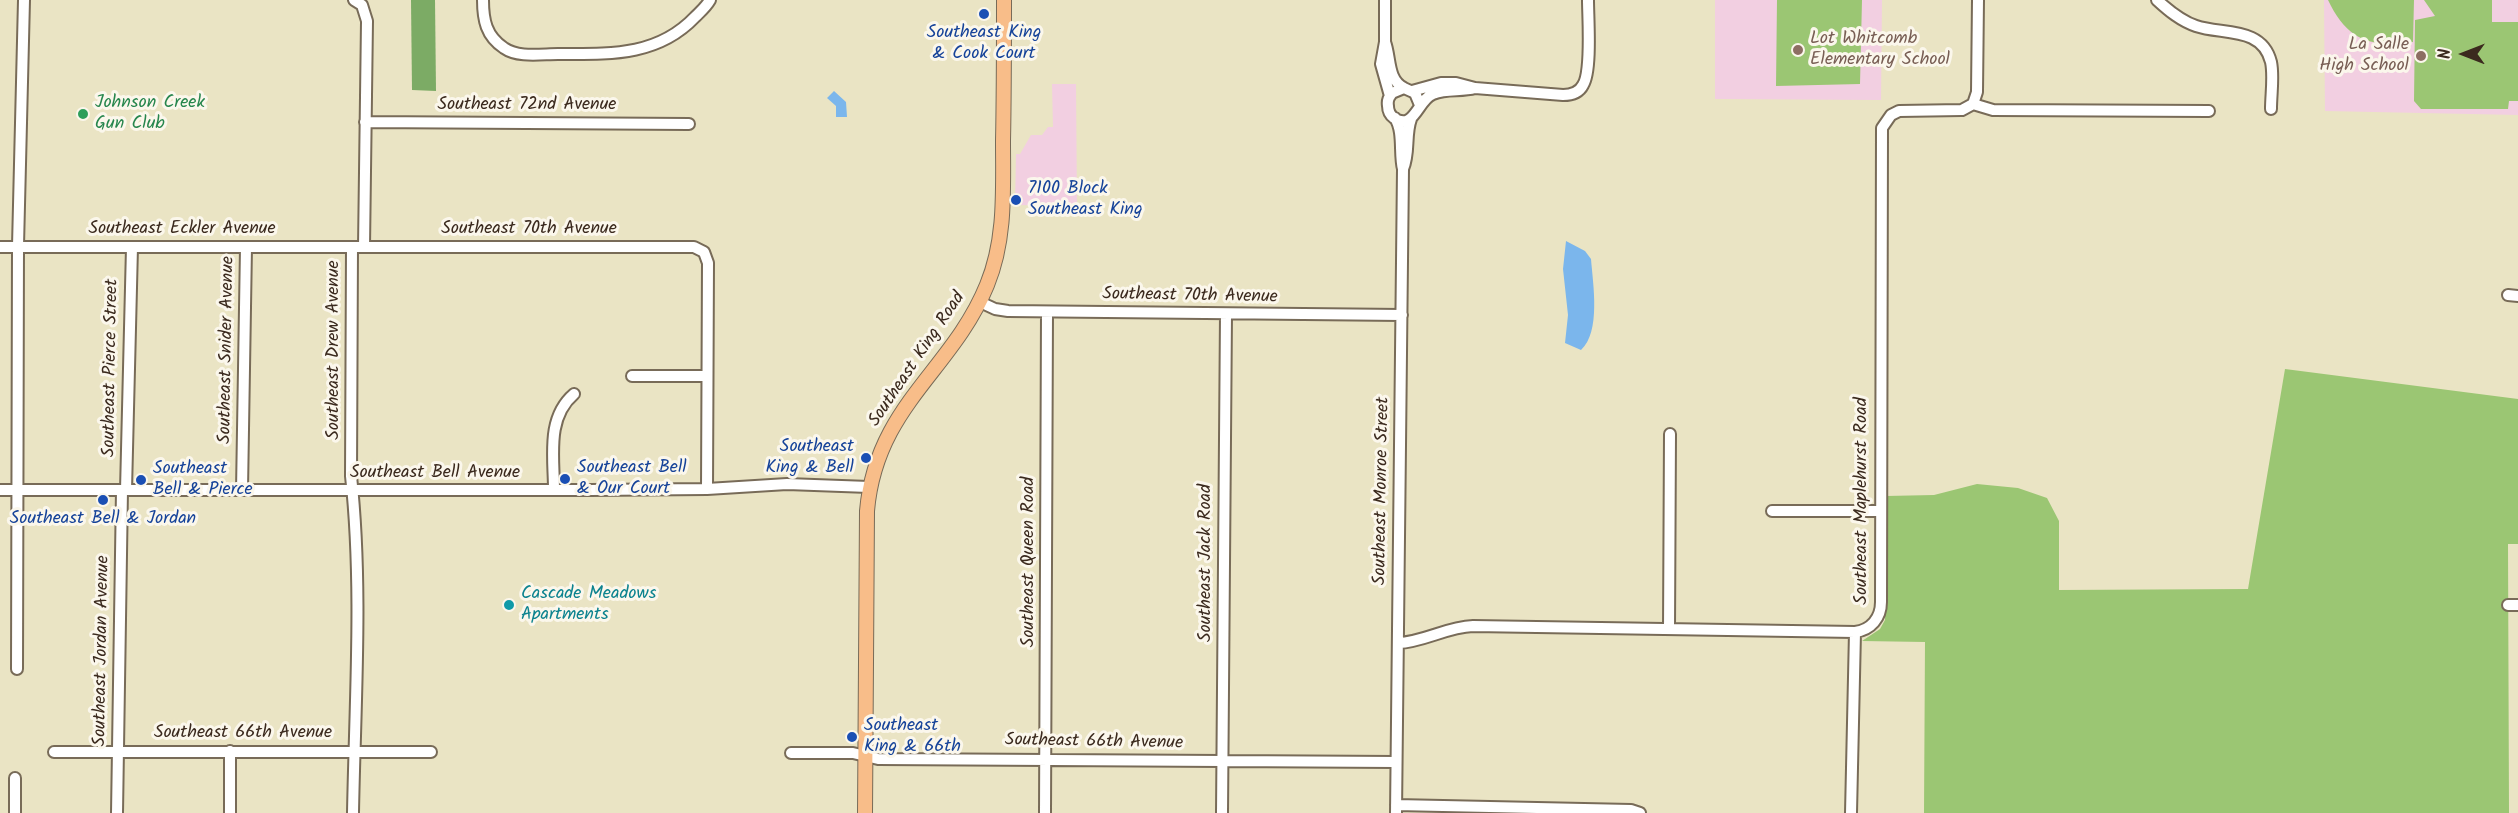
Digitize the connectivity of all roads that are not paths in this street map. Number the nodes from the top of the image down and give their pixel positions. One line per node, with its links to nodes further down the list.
1 (24, 0): 23 (street)
2 (483, 0): 3 (street)
3 (710, 0)
4 (1004, 0): 29 (main road, Southeast King Road)
5 (1385, 0): 10 (street)
6 (1588, 0): 11 (street)
7 (1978, 0): 14 (street)
8 (2157, 0): 16 (street)
9 (358, 2): 20 (street, Southeast Drew Avenue)
10 (1385, 42): 12 (street); 13 (street)
11 (1475, 88): 12 (street); 15 (street)
12 (1408, 90): 13 (street); 15 (street)
13 (1390, 96): 18 (street)
14 (1973, 104): 17 (street); 46 (street, Southeast Maplehurst Road)
15 (1420, 105): 19 (street)
16 (2271, 109)
17 (2209, 111)
18 (1395, 118): 19 (street); 22 (street, Southeast Monroe Street)
19 (1411, 119): 22 (street, Southeast Monroe Street)
20 (365, 122): 21 (street, Southeast 72nd Avenue); 25 (street, Southeast Drew Avenue)
21 (689, 124)
22 (1403, 170): 32 (street, Southeast Monroe Street)
23 (18, 246): 26 (street, Southeast Eckler Avenue); 27 (street, Southeast Eckler Avenue); 40 (street)
24 (352, 246): 25 (street, Southeast Eckler Avenue); 28 (street, Southeast Eckler Avenue); 43 (street, Southeast Drew Avenue)
25 (364, 246): 34 (street, Southeast 70th Avenue)
26 (0, 247)
27 (132, 247): 28 (street, Southeast Eckler Avenue); 41 (street, Southeast Pierce Street)
28 (246, 247): 42 (street, Southeast Snider Avenue)
29 (980, 302): 30 (street, Southeast 70th Avenue); 37 (main road, Southeast King Road)
30 (1047, 312): 31 (street, Southeast 70th Avenue); 58 (street, Southeast Queen Road)
31 (1226, 314): 32 (street, Southeast 70th Avenue); 59 (street, Southeast Jack Road)
32 (1402, 315): 49 (street, Southeast Monroe Street)
33 (632, 376): 34 (street)
34 (707, 376): 38 (street)
35 (574, 394): 44 (street)
36 (1670, 434): 47 (street)
37 (869, 487): 38 (street, Southeast Bell Avenue); 57 (main road, Southeast King Road)
38 (707, 489): 44 (street, Southeast Bell Avenue)
39 (0, 490): 40 (street, Southeast Bell Avenue)
40 (17, 490): 41 (street, Southeast Bell Avenue); 50 (street)
41 (124, 490): 42 (street, Southeast Bell Avenue); 51 (street, Southeast Jordan Avenue)
42 (242, 490): 43 (street, Southeast Bell Avenue)
43 (354, 490): 44 (street, Southeast Bell Avenue); 53 (street, Southeast Drew Avenue)
44 (554, 490)
45 (1772, 511): 46 (street)
46 (1880, 511): 48 (street, Southeast Maplehurst Road)
47 (1669, 629): 48 (street); 49 (street)
48 (1855, 632): 72 (street)
49 (1398, 643): 60 (street, Southeast Monroe Street)
50 (17, 669)
51 (118, 751): 52 (street, Southeast 66th Avenue); 54 (street, Southeast 66th Avenue); 66 (street, Southeast Jordan Avenue)
52 (230, 751): 53 (street, Southeast 66th Avenue); 67 (street)
53 (354, 751): 55 (street, Southeast 66th Avenue); 68 (street, Southeast Drew Avenue)
54 (54, 752)
55 (431, 752)
56 (791, 753): 57 (street, Southeast 66th Avenue)
57 (865, 756): 58 (street, Southeast 66th Avenue); 69 (main road, Southeast King Road)
58 (1046, 759): 59 (street, Southeast 66th Avenue); 70 (street, Southeast Queen Road)
59 (1223, 762): 60 (street, Southeast 66th Avenue); 71 (street, Southeast Jack Road)
60 (1396, 762): 62 (street, Southeast Monroe Street)
61 (15, 778): 65 (street)
62 (1396, 809): 63 (street)
63 (1504, 811): 64 (street)
64 (1634, 812)
65 (15, 813)
66 (117, 813)
67 (230, 813)
68 (353, 813)
69 (865, 813)
70 (1046, 813)
71 (1222, 813)
72 (1851, 813)

